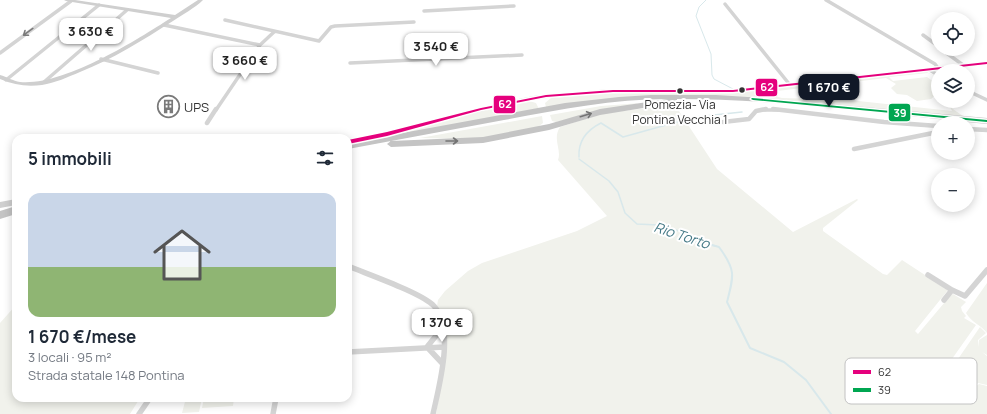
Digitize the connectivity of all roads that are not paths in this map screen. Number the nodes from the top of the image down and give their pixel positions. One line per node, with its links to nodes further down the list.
1 (200, 0): 9 (street)
2 (826, 0): 23 (street)
3 (72, 1): 5 (street); 17 (street, one-way to 17)
4 (725, 4): 33 (street)
5 (99, 5): 7 (street); 31 (street)
6 (514, 6): 8 (street)
7 (127, 10): 9 (street); 32 (street)
8 (424, 12)
9 (176, 17): 12 (street)
10 (225, 20): 13 (street)
11 (414, 22): 13 (street)
12 (164, 25): 16 (street); 20 (street)
13 (274, 32): 16 (street)
14 (923, 35): 15 (street)
15 (931, 41)
16 (260, 45): 43 (street)
17 (0, 53)
18 (522, 55): 21 (street)
19 (951, 56): 24 (street)
20 (101, 59): 29 (street); 32 (street)
21 (350, 63)
22 (987, 63): 25 (street)
23 (935, 64)
24 (962, 64)
25 (975, 64)
26 (928, 69): 27 (street); 28 (street); 33 (street)
27 (931, 69)
28 (931, 71)
29 (158, 73)
30 (0, 77): 31 (street)
31 (6, 80): 32 (street)
32 (44, 82)
33 (790, 85): 35 (street)
34 (975, 94): 39 (street)
35 (539, 97): 50 (street)
36 (620, 100): 37 (highway); 38 (highway); 41 (highway)
37 (682, 100): 38 (highway); 52 (highway, one-way to 37)
38 (734, 100): 40 (highway)
39 (987, 100)
40 (745, 101): 42 (highway); 45 (highway)
41 (538, 112): 51 (highway); 52 (highway)
42 (987, 121)
43 (207, 122)
44 (723, 122): 46 (street)
45 (987, 124)
46 (931, 125)
47 (975, 129): 48 (street)
48 (987, 130)
49 (931, 133): 54 (street)
50 (352, 141)
51 (352, 145)
52 (372, 146): 53 (highway)
53 (352, 149)
54 (854, 149)
55 (12, 203): 56 (street)
56 (0, 205)
57 (12, 207): 58 (highway)
58 (0, 209)
59 (12, 211): 60 (highway)
60 (0, 214)
61 (352, 268): 66 (street)
62 (987, 270): 64 (street)
63 (928, 274): 64 (street)
64 (952, 290): 65 (street)
65 (944, 300)
66 (443, 327): 67 (street); 68 (street)
67 (444, 347): 68 (street); 70 (street)
68 (427, 348): 69 (street); 70 (street)
69 (352, 352)
70 (442, 363): 75 (street)
71 (147, 402): 73 (street)
72 (275, 402): 74 (street)
73 (139, 414)
74 (273, 414)
75 (433, 414)

